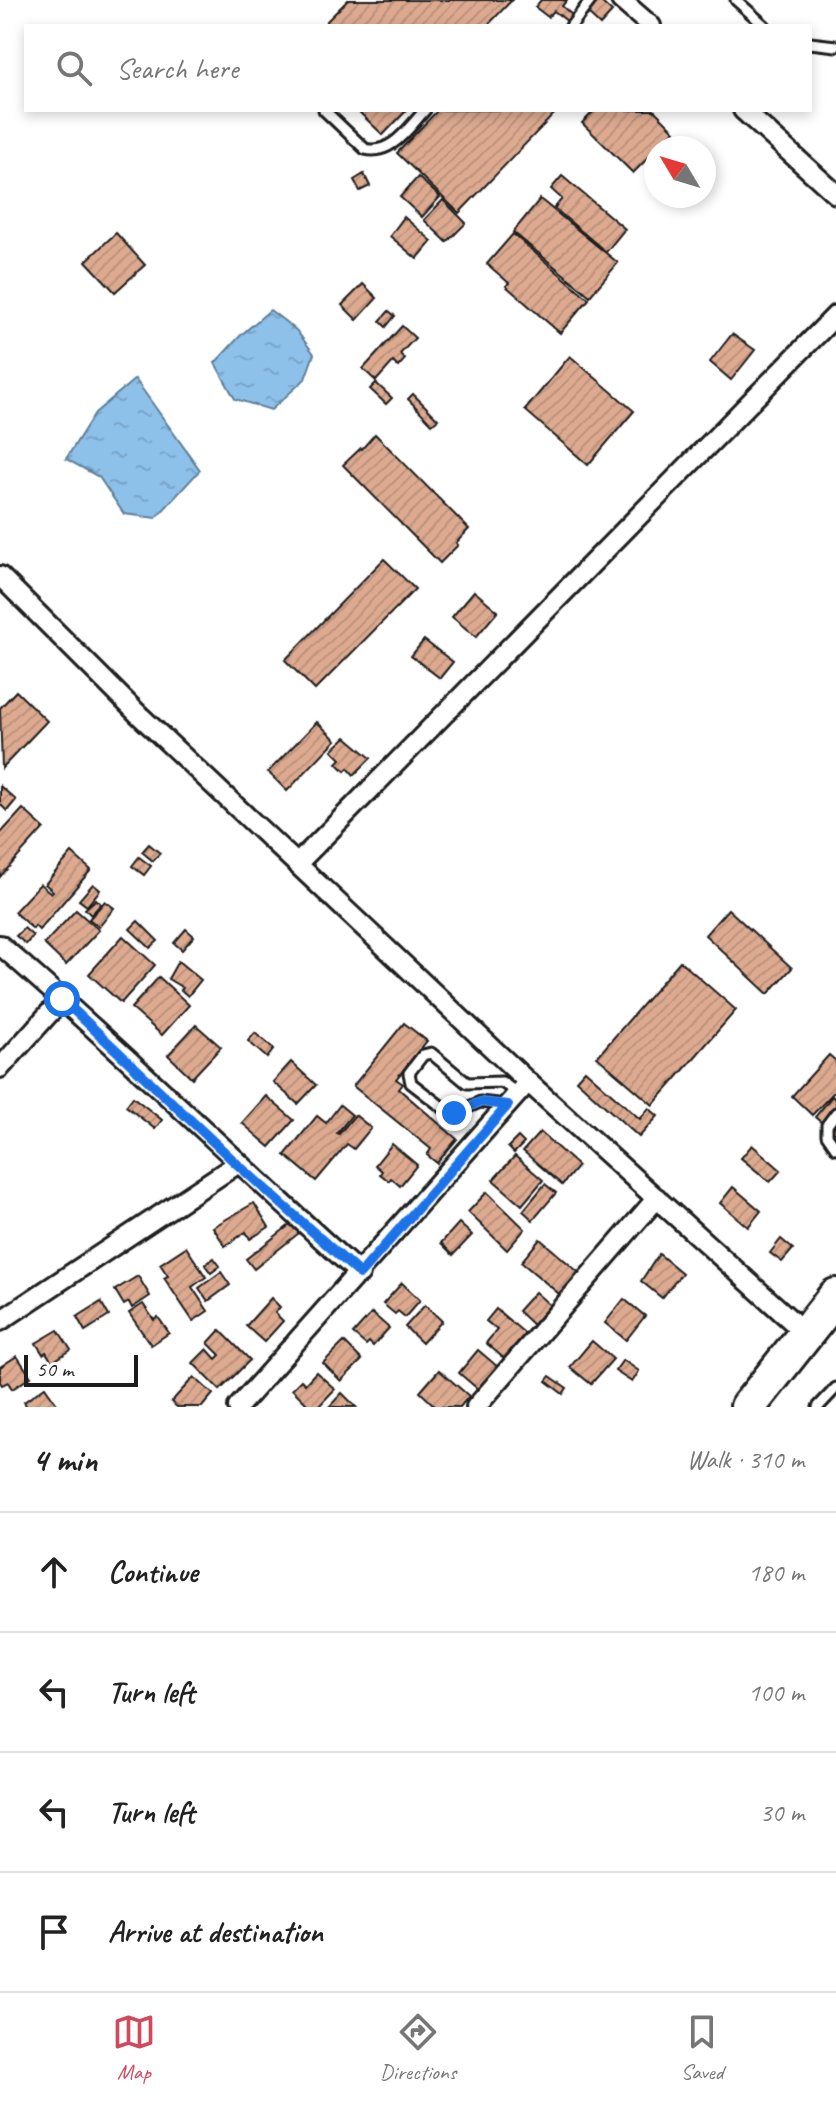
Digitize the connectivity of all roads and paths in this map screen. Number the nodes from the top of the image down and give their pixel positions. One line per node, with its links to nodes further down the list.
1 (591, 0): 4 (lane)
2 (621, 0): 5 (street)
3 (736, 0): 6 (lane)
4 (573, 24)
5 (649, 24)
6 (763, 24)
7 (812, 43): 8 (lane)
8 (836, 46)
9 (326, 112): 10 (lane)
10 (423, 112)
11 (745, 112): 12 (street)
12 (836, 194)
13 (836, 315): 15 (street)
14 (0, 576): 15 (street)
15 (297, 864): 20 (street)
16 (0, 945): 17 (street)
17 (62, 999): 18 (street); 24 (street)
18 (0, 1068)
19 (470, 1084): 20 (lane); 21 (lane); 21 (lane)
20 (518, 1094): 21 (lane); 25 (street); 26 (street)
21 (471, 1106)
22 (836, 1113): 23 (lane)
23 (836, 1148)
24 (237, 1164): 26 (street); 28 (street)
25 (657, 1198): 29 (street); 32 (street)
26 (360, 1274): 31 (street)
27 (836, 1296): 29 (highway)
28 (0, 1321)
29 (821, 1331): 33 (highway); 34 (highway)
30 (836, 1388): 35 (lane)
31 (238, 1407)
32 (476, 1407)
33 (748, 1407)
34 (775, 1407)
35 (818, 1407)

